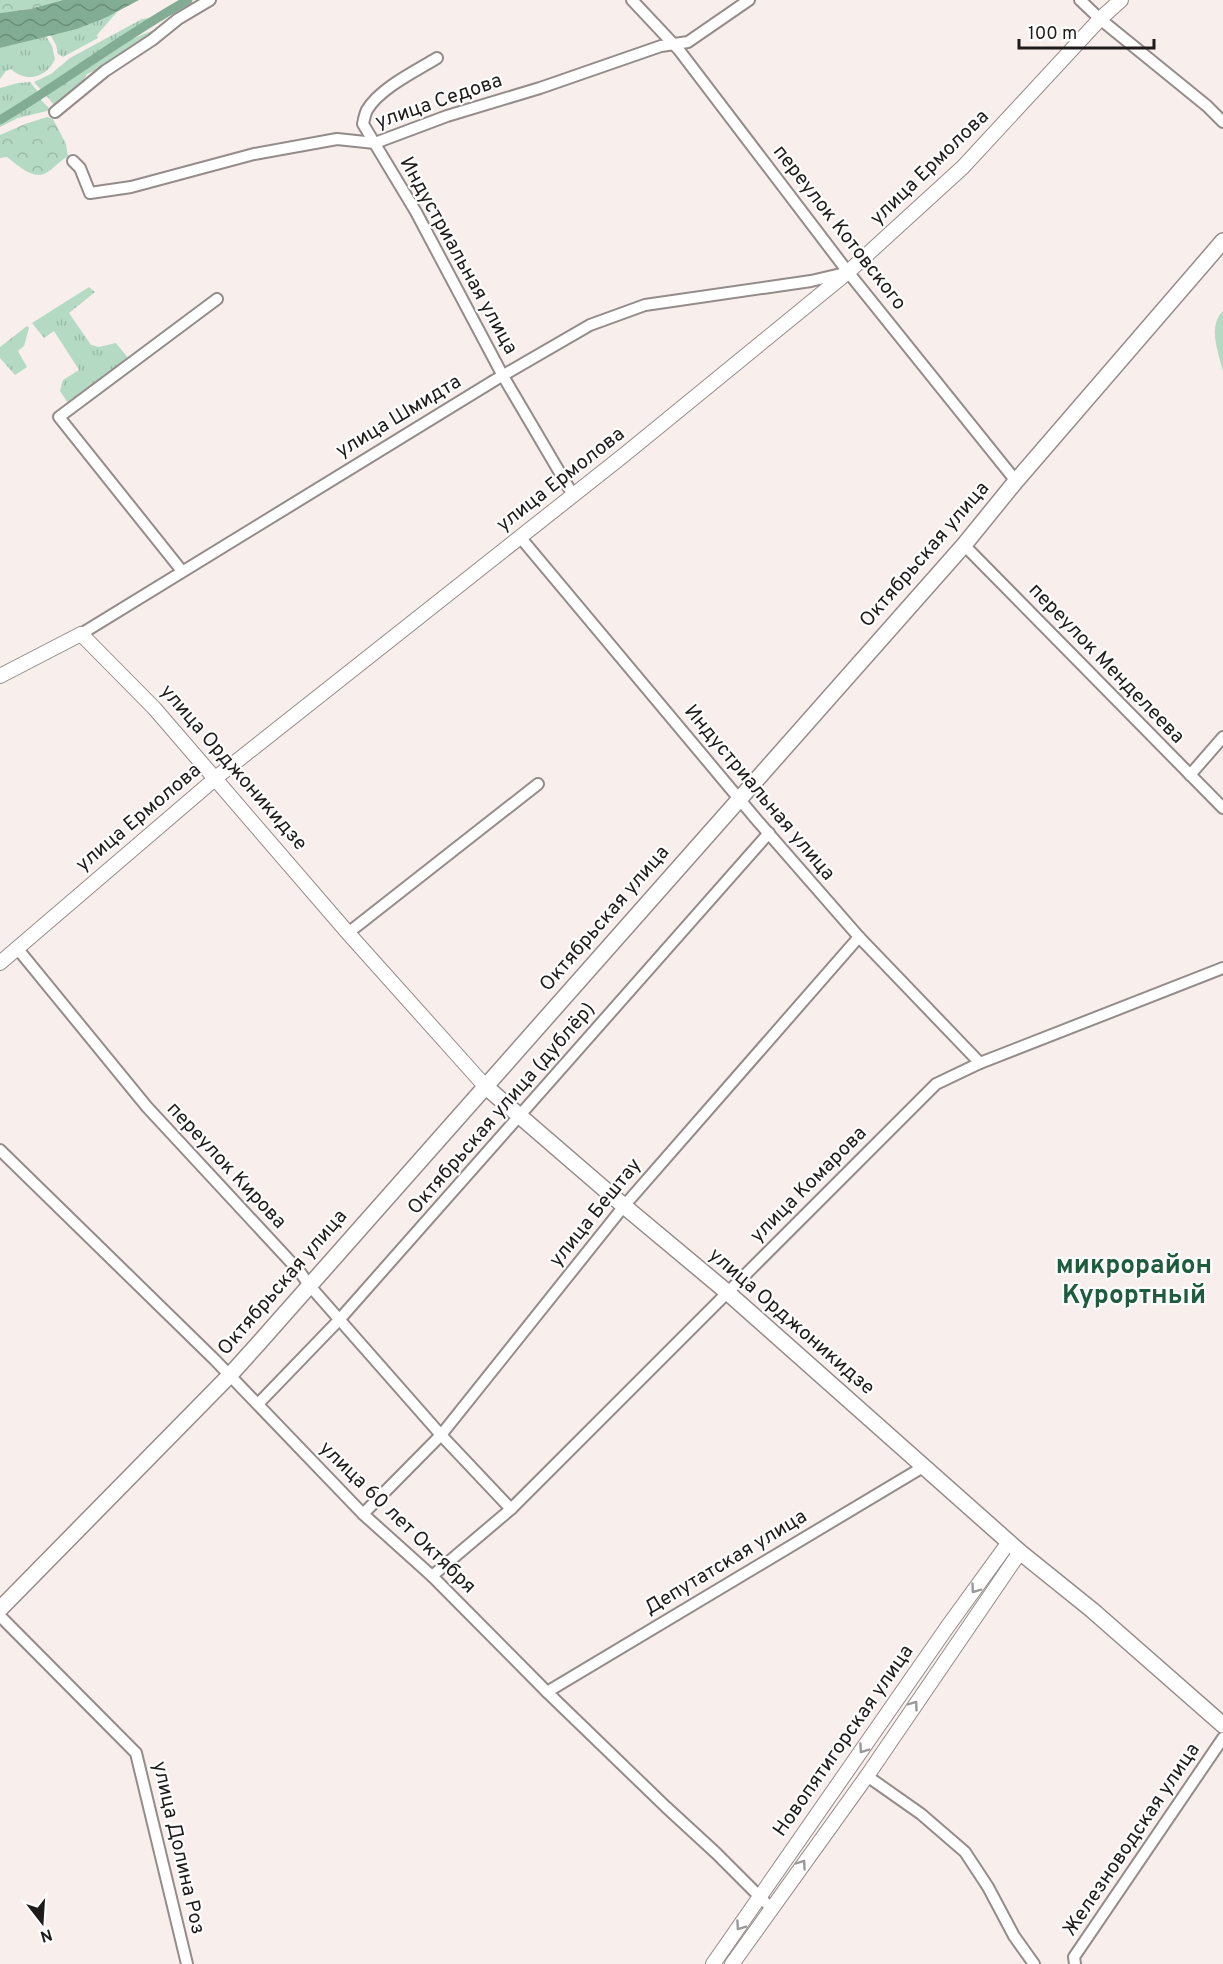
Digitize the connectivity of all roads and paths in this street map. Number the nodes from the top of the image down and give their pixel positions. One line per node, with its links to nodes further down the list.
1 (210, 0): 9 (street)
2 (632, 0): 7 (street, переулок Котовского)
3 (749, 0): 7 (street, улица Седова)
4 (1080, 0): 6 (street)
5 (1121, 0): 6 (street, улица Ермолова)
6 (1100, 19): 10 (street); 14 (street, улица Ермолова)
7 (672, 44): 11 (street, улица Седова); 14 (street, переулок Котовского)
8 (437, 58): 11 (street, Индустриальная улица)
9 (55, 112)
10 (1223, 122)
11 (375, 144): 12 (street, улица Седова); 16 (street, Индустриальная улица)
12 (73, 161)
13 (1223, 241): 17 (main road, Октябрьская улица)
14 (848, 272): 16 (street, улица Шмидта); 17 (street, переулок Котовского); 18 (street, улица Ермолова)
15 (217, 299): 21 (street)
16 (503, 376): 18 (street, Индустриальная улица); 21 (street, улица Шмидта)
17 (1016, 481): 20 (main road, Октябрьская улица)
18 (573, 495): 19 (street, улица Ермолова)
19 (520, 537): 26 (street, улица Ермолова); 28 (street, Индустриальная улица)
20 (964, 545): 25 (street, переулок Менделеева); 28 (main road, Октябрьская улица)
21 (183, 571): 22 (street, улица Шмидта)
22 (81, 634): 23 (street, улица Шмидта); 26 (street, улица Орджоникидзе)
23 (0, 676)
24 (1223, 738): 25 (street)
25 (1190, 775): 29 (street, переулок Менделеева)
26 (214, 779): 31 (street, улица Орджоникидзе); 33 (street, улица Ермолова)
27 (538, 784): 31 (street)
28 (740, 798): 30 (street, Индустриальная улица); 37 (main road, Октябрьская улица)
29 (1223, 808)
30 (769, 833): 32 (street, Индустриальная улица); 38 (street, Октябрьская улица (дублёр))
31 (348, 933): 37 (street, улица Орджоникидзе)
32 (859, 937): 36 (street, Индустриальная улица); 40 (street, улица Бештау)
33 (17, 948): 34 (street, улица Ермолова); 41 (street, переулок Кирова)
34 (0, 963)
35 (1223, 968): 36 (street, улица Комарова)
36 (980, 1063): 42 (street, улица Комарова)
37 (485, 1086): 38 (main road, улица Орджоникидзе); 41 (main road, Октябрьская улица)
38 (520, 1115): 40 (main road, улица Орджоникидзе); 43 (street, Октябрьская улица (дублёр))
39 (0, 1150): 44 (street, улица 60 лет Октября)
40 (624, 1206): 42 (main road, улица Орджоникидзе); 46 (street, улица Бештау)
41 (309, 1285): 43 (street, переулок Кирова); 44 (main road, Октябрьская улица)
42 (727, 1292): 47 (main road, улица Орджоникидзе); 48 (street, улица Комарова)
43 (339, 1320): 45 (street, Октябрьская улица (дублёр)); 46 (street, переулок Кирова)
44 (230, 1375): 45 (street, улица 60 лет Октября); 52 (main road, Октябрьская улица)
45 (258, 1404): 49 (street, улица 60 лет Октября)
46 (441, 1435): 48 (street, переулок Кирова); 49 (street, улица Бештау)
47 (923, 1467): 50 (main road, улица Орджоникидзе); 56 (street, Депутатская улица)
48 (511, 1509): 51 (street, улица Комарова)
49 (363, 1514): 51 (street, улица 60 лет Октября)
50 (1015, 1547): 54 (street, Новопятигорская улица, one-way to 54); 55 (street, Новопятигорская улица); 57 (main road, улица Орджоникидзе)
51 (432, 1576): 56 (street, улица 60 лет Октября)
52 (0, 1609)
53 (0, 1616): 62 (street, улица Долина Роз)
54 (934, 1645): 55 (street); 60 (street, Новопятигорская улица, one-way to 60)
55 (950, 1656): 59 (street, Новопятигорская улица, one-way to 55)
56 (547, 1692): 60 (street, улица 60 лет Октября)
57 (1223, 1725)
58 (1223, 1738): 66 (street, Железноводская улица)
59 (867, 1776): 61 (street, Новопятигорская улица, one-way to 59); 65 (street)
60 (760, 1897): 61 (street, улица 60 лет Октября); 63 (street, Новопятигорская улица, one-way to 63)
61 (771, 1908): 64 (street, Новопятигорская улица)
62 (187, 1964)
63 (713, 1964)
64 (732, 1964)
65 (1034, 1964)
66 (1075, 1964)

